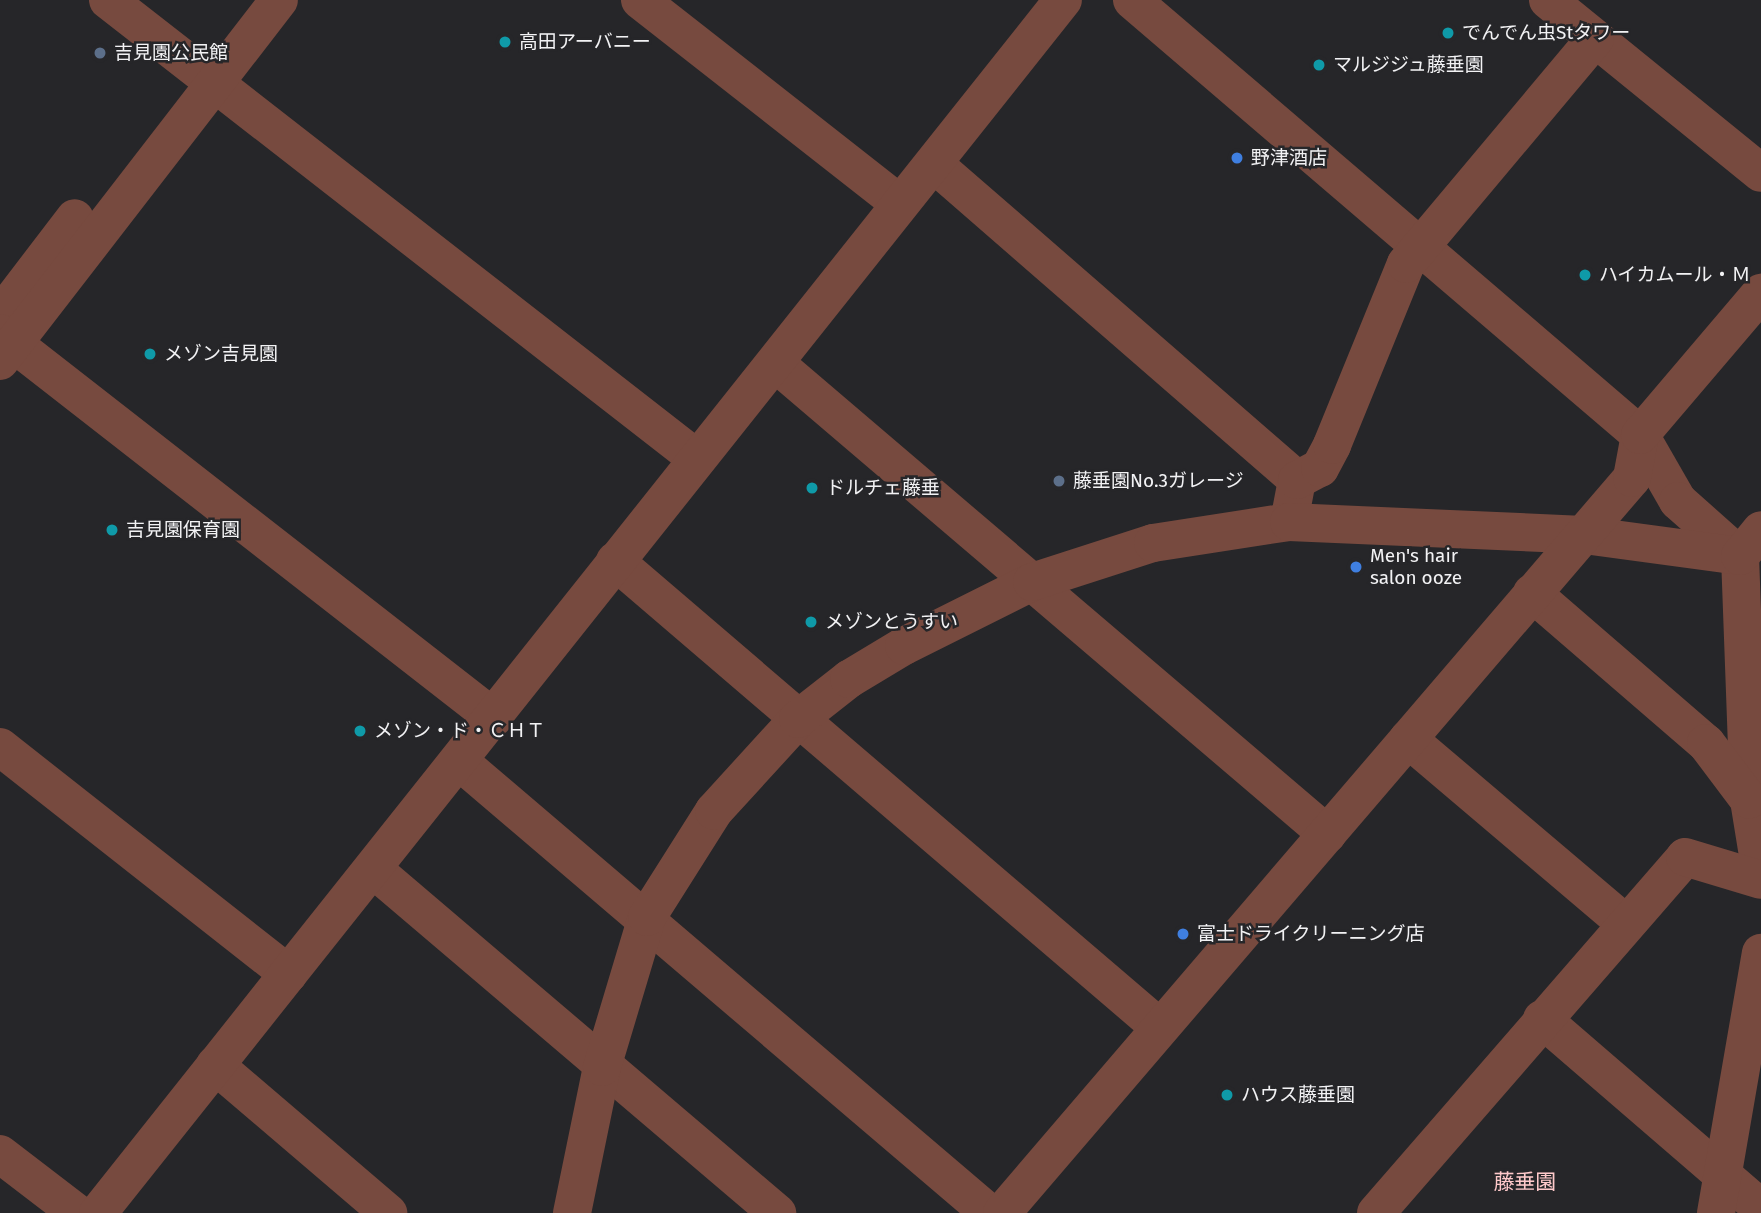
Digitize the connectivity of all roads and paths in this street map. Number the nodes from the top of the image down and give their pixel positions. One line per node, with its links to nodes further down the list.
1 (108, 0): 9 (street)
2 (244, 0): 9 (street)
3 (279, 0): 9 (street)
4 (640, 0): 12 (street)
5 (1063, 0): 10 (street)
6 (1132, 0): 13 (street)
7 (1548, 0): 8 (street)
8 (1595, 39): 11 (street); 13 (street)
9 (202, 74): 15 (street); 18 (street)
10 (934, 164): 12 (street); 19 (street)
11 (1761, 173)
12 (900, 204): 16 (street)
13 (1421, 246): 17 (street); 19 (street)
14 (1761, 293): 17 (street)
15 (3, 338): 26 (street)
16 (775, 363): 18 (street); 24 (street)
17 (1640, 435): 21 (street); 22 (street)
18 (696, 458): 23 (street)
19 (1297, 480): 20 (street)
20 (1289, 522): 21 (street); 24 (street)
21 (1584, 535): 22 (street); 25 (street)
22 (1750, 543): 31 (street)
23 (615, 561): 26 (street); 27 (street)
24 (1032, 582): 27 (street); 32 (street)
25 (1532, 593): 28 (street); 31 (street)
26 (494, 718): 30 (street)
27 (798, 719): 36 (street); 41 (street)
28 (1408, 739): 32 (street); 37 (street)
29 (0, 747): 39 (street)
30 (460, 761): 33 (street); 36 (street)
31 (1749, 800): 34 (street)
32 (1327, 834): 41 (street)
33 (373, 869): 39 (street); 43 (street)
34 (1761, 874)
35 (1761, 880): 37 (street)
36 (647, 917): 43 (street); 52 (street)
37 (1626, 923): 40 (street)
38 (1761, 953): 45 (street)
39 (288, 974): 42 (street)
40 (1542, 1018): 45 (street); 54 (street)
41 (1159, 1027): 53 (street)
42 (215, 1065): 48 (street); 49 (street)
43 (602, 1067): 50 (street); 51 (street)
44 (0, 1154): 47 (street)
45 (1721, 1195): 46 (street)
46 (1761, 1208)
47 (77, 1213)
48 (98, 1213)
49 (388, 1213)
50 (572, 1213)
51 (777, 1213)
52 (989, 1213)
53 (1002, 1213)
54 (1376, 1213)

